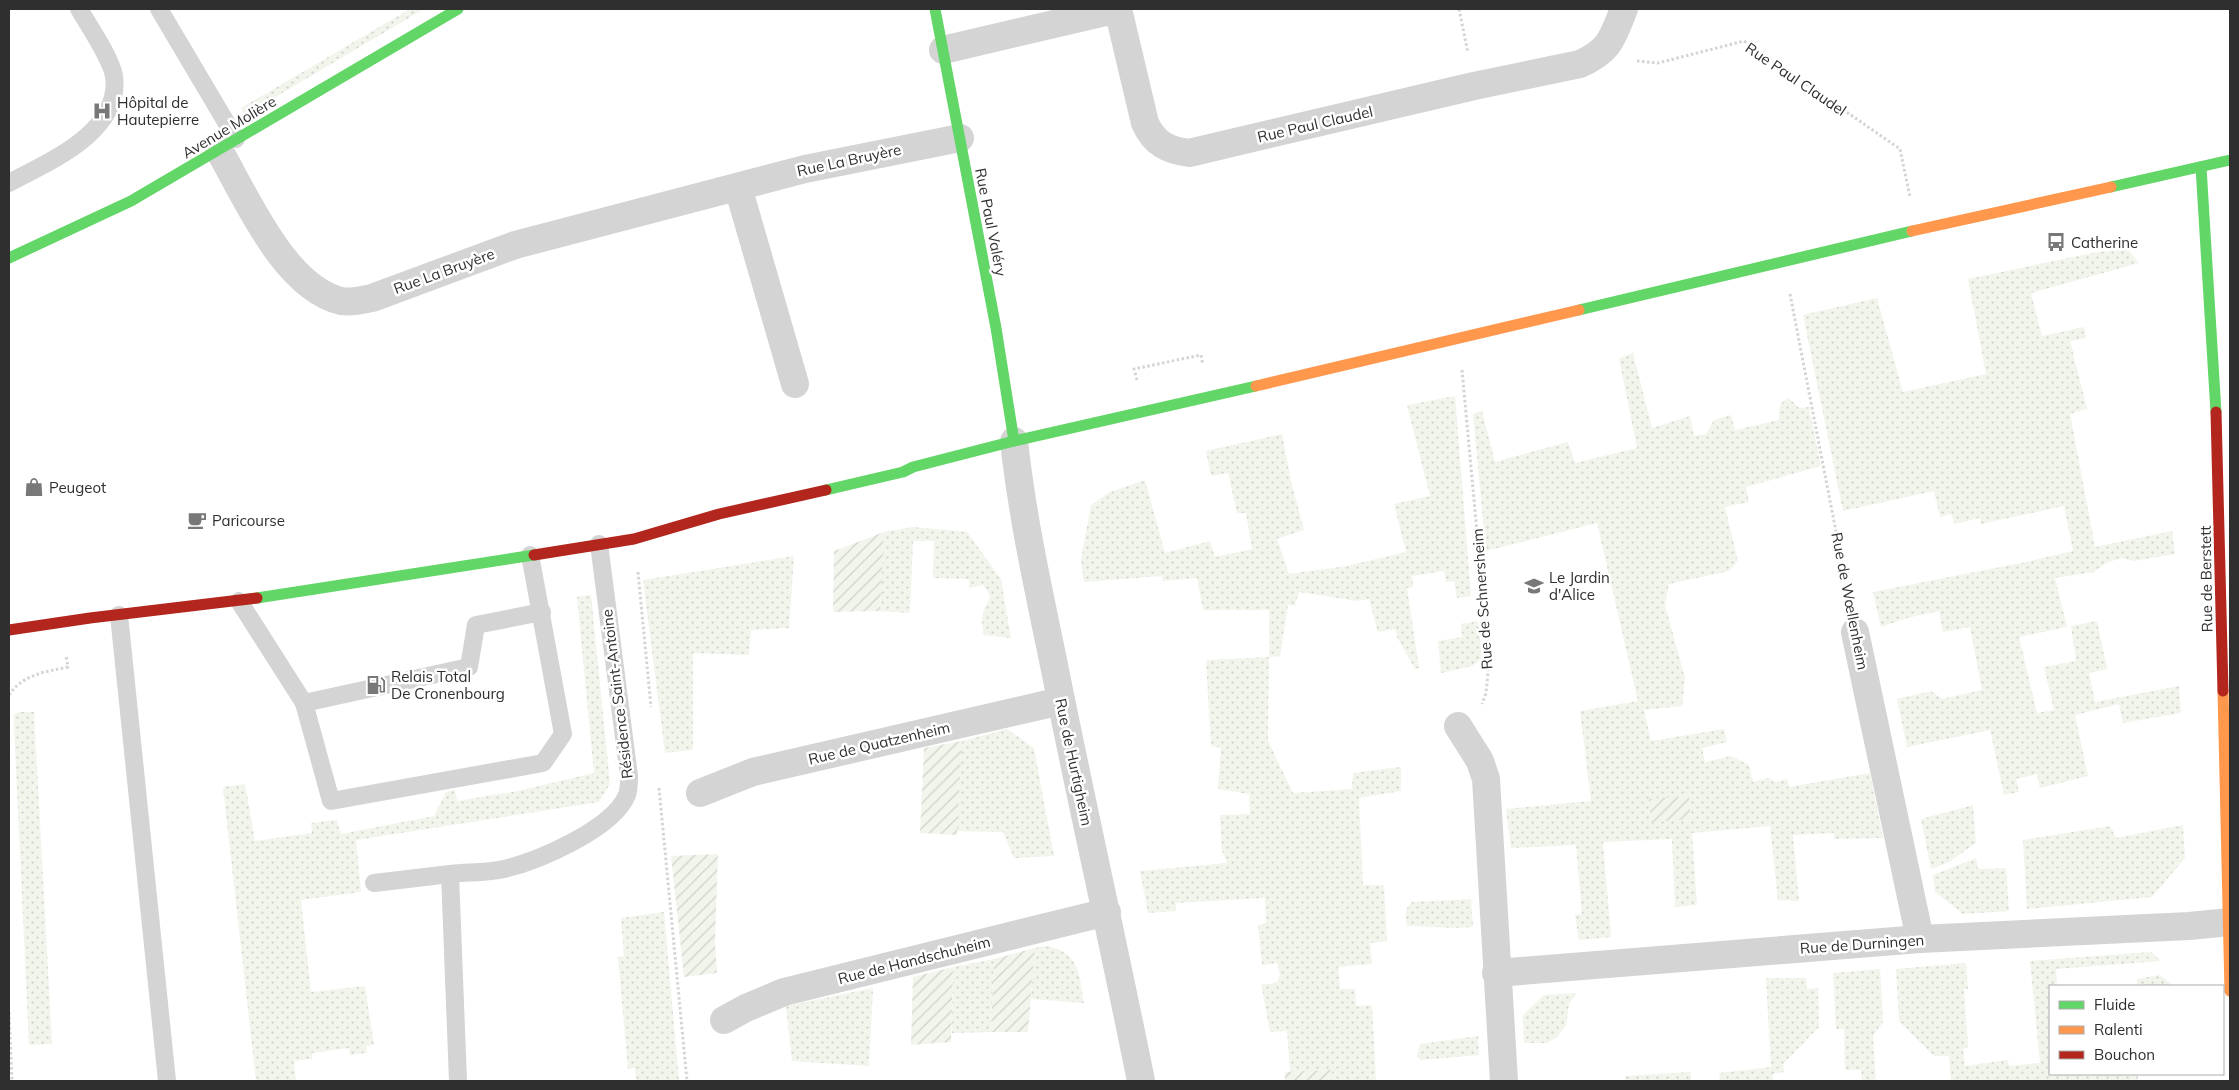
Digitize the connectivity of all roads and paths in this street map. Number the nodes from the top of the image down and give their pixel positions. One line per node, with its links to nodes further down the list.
1 (79, 9): 15 (lane)
2 (159, 9): 12 (lane)
3 (458, 9): 12 (main road, Avenue Molière)
4 (935, 9): 9 (main road, Rue Paul Valéry)
5 (1118, 9): 9 (street, Rue Paul Claudel); 10 (street, Rue Paul Claudel)
6 (1459, 9): 10 (path)
7 (1624, 9): 8 (street)
8 (1606, 48): 10 (street, Rue Paul Claudel); 17 (path, Rue Paul Claudel)
9 (943, 50): 11 (main road, Rue Paul Valéry)
10 (1474, 86)
11 (960, 138): 16 (street, Rue La Bruyère); 22 (main road, Rue Paul Valéry)
12 (228, 145): 16 (street, Rue La Bruyère); 18 (main road, Avenue Molière)
13 (2230, 160): 14 (main road)
14 (2201, 167): 17 (main road); 42 (main road, Rue de Berstett)
15 (9, 184)
16 (738, 187): 21 (street)
17 (1916, 230): 19 (main road)
18 (9, 258)
19 (1783, 261): 20 (main road); 31 (path, Rue de Wœllenheim)
20 (1458, 337): 22 (main road); 36 (path, Rue de Schnersheim)
21 (795, 384)
22 (1014, 441): 23 (main road); 33 (street, Rue de Hurtigheim)
23 (634, 539): 24 (main road); 35 (path)
24 (599, 544): 25 (main road); 39 (lane, Résidence Saint-Antoine)
25 (530, 555): 26 (main road); 27 (lane)
26 (239, 601): 28 (main road); 34 (lane)
27 (542, 612): 34 (lane); 34 (lane)
28 (119, 614): 29 (main road); 49 (lane)
29 (62, 622): 30 (main road); 32 (path)
30 (9, 630)
31 (1855, 632): 43 (street, Rue de Wœllenheim)
32 (9, 695)
33 (1061, 701): 38 (street, Rue de Quatzenheim); 41 (street, Rue de Hurtigheim)
34 (304, 703)
35 (651, 708)
36 (1458, 726): 44 (street)
37 (659, 786): 51 (path)
38 (700, 793)
39 (450, 874): 40 (lane, Résidence Saint-Antoine); 50 (lane)
40 (374, 883)
41 (1108, 912): 47 (street, Rue de Handschuheim); 52 (street, Rue de Hurtigheim)
42 (2229, 922): 43 (street, Rue de Durningen); 45 (main road, Rue de Berstett)
43 (1920, 939): 44 (street, Rue de Durningen)
44 (1496, 973): 53 (street)
45 (2230, 991)
46 (9, 1012): 48 (path)
47 (724, 1020)
48 (12, 1081)
49 (167, 1081)
50 (458, 1081)
51 (687, 1081)
52 (1141, 1081)
53 (1504, 1081)

